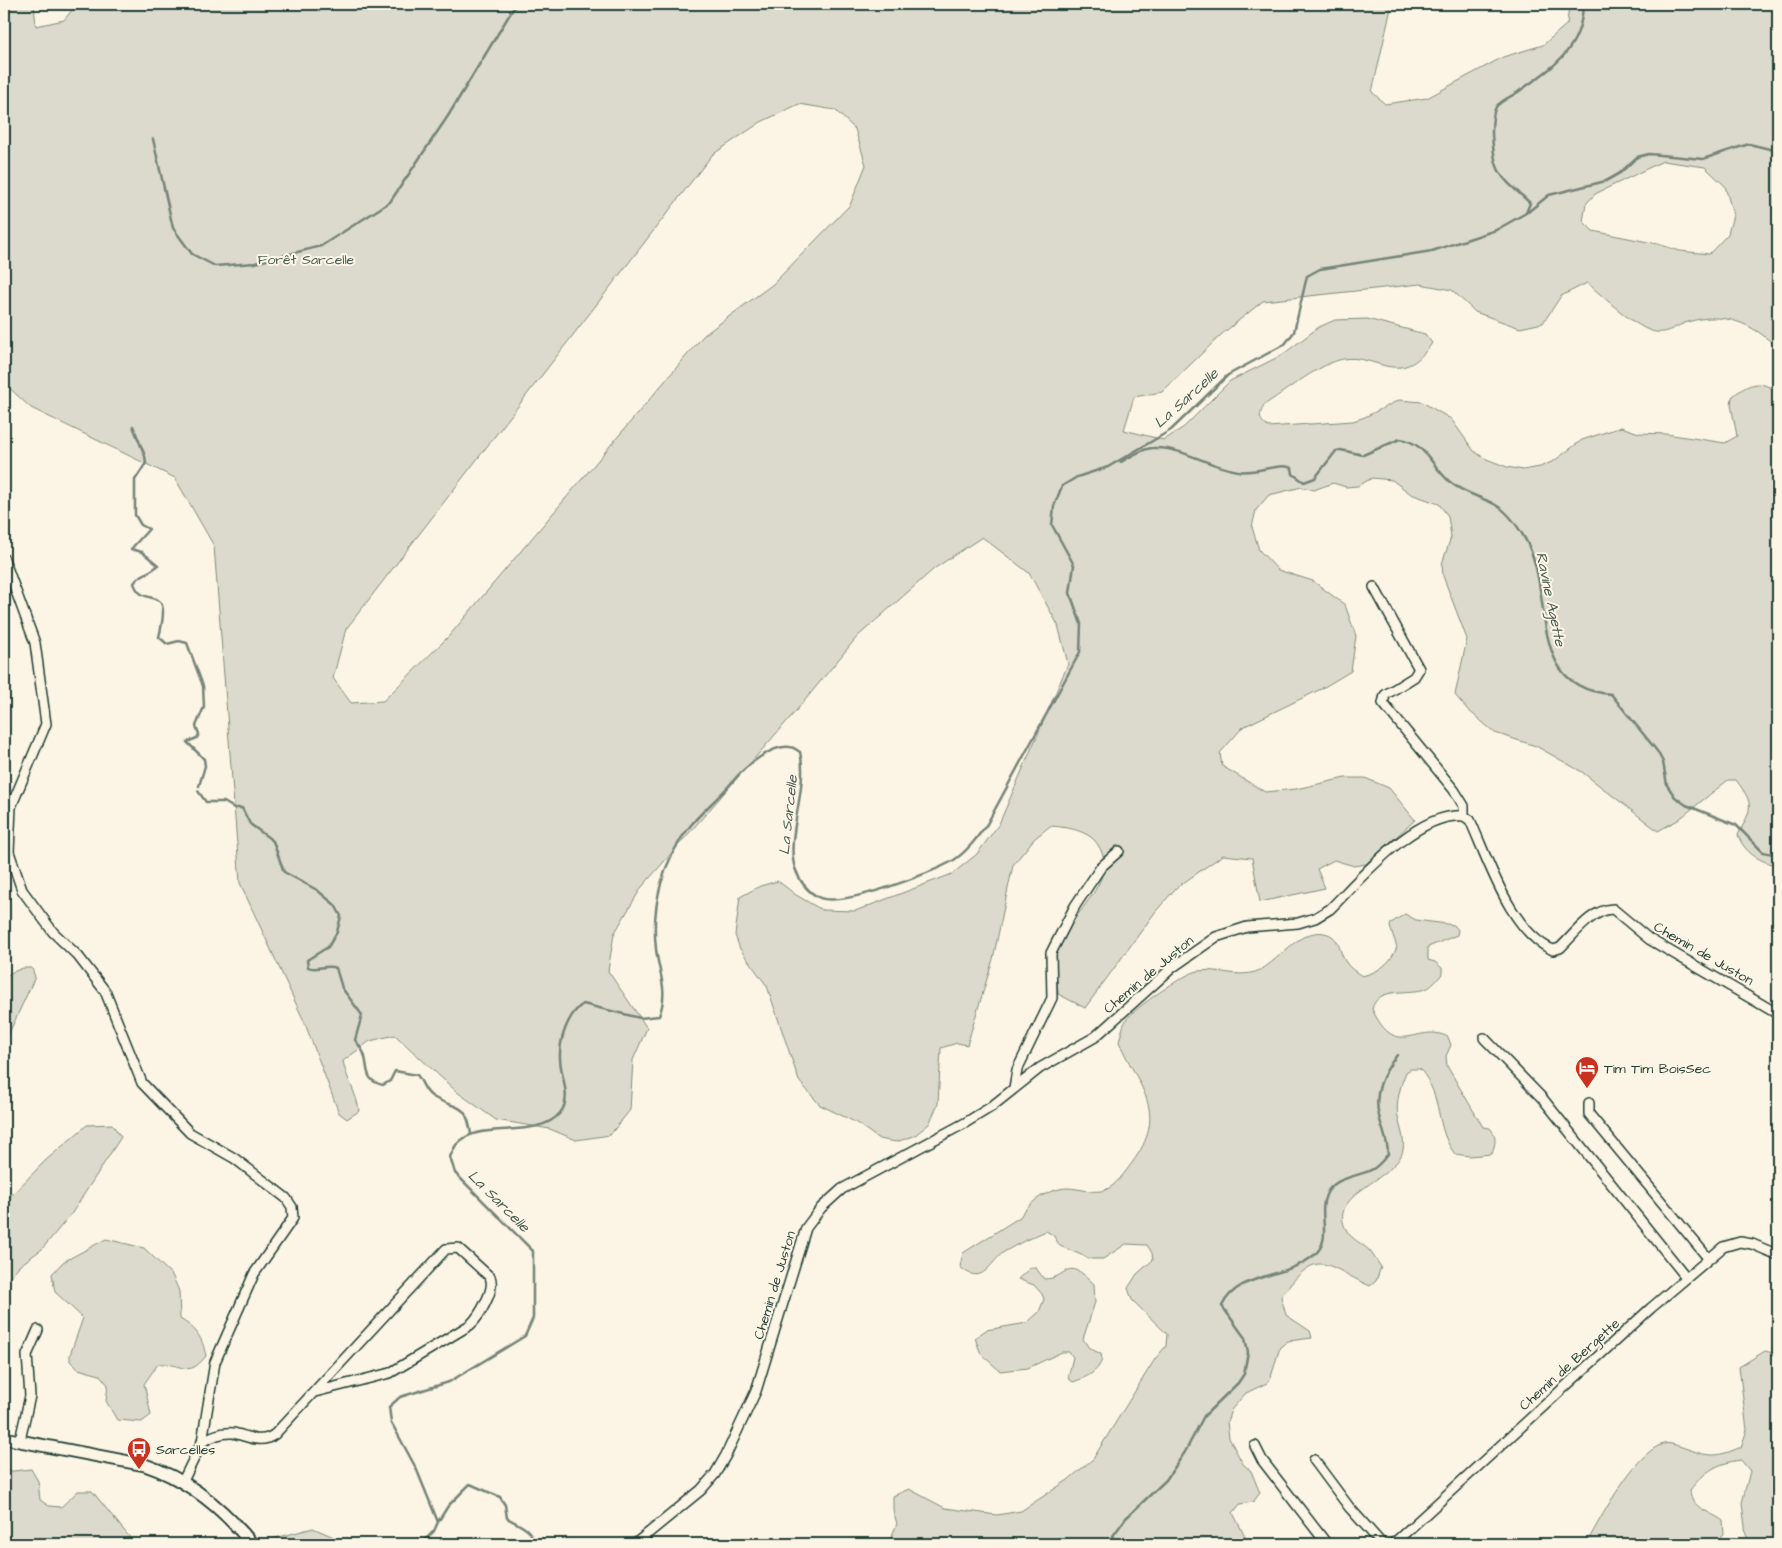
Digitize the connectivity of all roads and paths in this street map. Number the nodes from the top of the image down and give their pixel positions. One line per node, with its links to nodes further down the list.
1 (4, 562): 16 (street)
2 (1374, 587): 3 (street)
3 (1464, 816): 5 (street, Chemin de Juston); 7 (street, Chemin de Juston)
4 (1119, 851): 7 (street)
5 (1778, 1014)
6 (1484, 1038): 11 (street)
7 (1014, 1088): 21 (street, Chemin de Juston)
8 (1589, 1103): 10 (street)
9 (1778, 1255): 10 (street, Chemin de Bergette)
10 (1708, 1258): 11 (street, Chemin de Bergette)
11 (1686, 1278): 24 (street, Chemin de Bergette)
12 (38, 1330): 15 (street)
13 (315, 1392): 13 (street); 16 (street)
14 (4, 1438): 15 (main road)
15 (20, 1440): 19 (main road)
16 (202, 1442): 19 (street)
17 (1255, 1446): 22 (street)
18 (1314, 1460): 23 (street)
19 (183, 1481): 20 (main road)
20 (252, 1544)
21 (635, 1544)
22 (1327, 1544)
23 (1382, 1544)
24 (1394, 1544)

